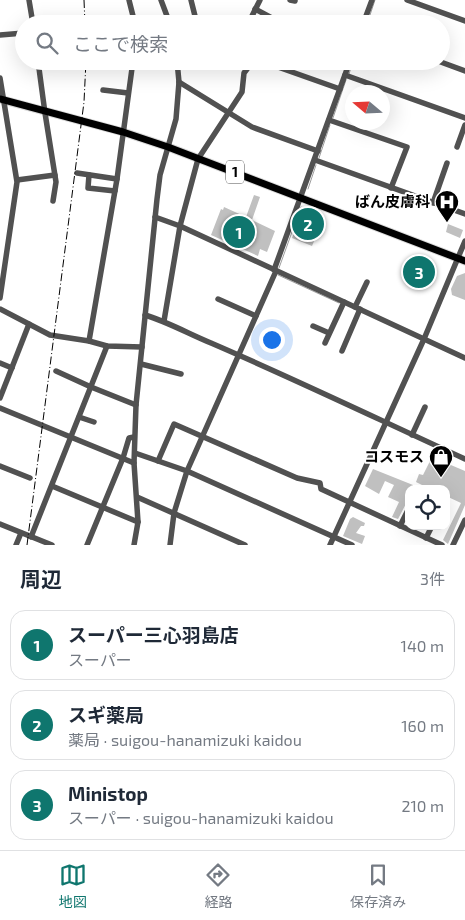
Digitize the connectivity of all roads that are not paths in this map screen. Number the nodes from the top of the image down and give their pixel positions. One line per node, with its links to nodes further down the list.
1 (29, 0): 9 (street)
2 (128, 0): 10 (street)
3 (161, 0): 11 (street)
4 (191, 0): 12 (street)
5 (260, 0): 8 (street)
6 (372, 0): 15 (street)
7 (407, 0): 16 (street)
8 (255, 9): 13 (street); 14 (street)
9 (32, 15)
10 (133, 15)
11 (167, 15)
12 (195, 15)
13 (252, 15)
14 (266, 15)
15 (367, 15)
16 (448, 15)
17 (450, 16): 18 (street)
18 (465, 21)
19 (15, 34): 20 (street)
20 (0, 35)
21 (450, 65): 28 (street)
22 (39, 70): 36 (street)
23 (132, 70): 34 (street)
24 (178, 70): 31 (street)
25 (247, 70): 37 (street)
26 (286, 70): 32 (street)
27 (347, 70): 29 (street)
28 (465, 71)
29 (345, 75): 32 (street); 38 (street)
30 (0, 78): 35 (street)
31 (179, 82): 37 (street); 42 (street)
32 (340, 89): 39 (street)
33 (104, 90): 34 (street)
34 (128, 93): 41 (street)
35 (2, 100): 36 (main road, 1); 52 (street)
36 (45, 112): 41 (main road, 1); 50 (street)
37 (228, 112): 44 (street); 45 (street)
38 (465, 118)
39 (329, 120): 44 (street); 53 (street)
40 (465, 125): 43 (street)
41 (123, 132): 42 (main road, 1); 51 (street)
42 (168, 147): 45 (main road, 1); 59 (street)
43 (457, 147)
44 (318, 151): 46 (street)
45 (198, 158): 55 (main road, 1); 60 (street)
46 (315, 160): 53 (street); 55 (street)
47 (447, 163): 57 (street)
48 (77, 173): 49 (street)
49 (89, 174): 51 (street); 54 (street)
50 (55, 175): 52 (street); 56 (street)
51 (117, 179): 54 (street)
52 (17, 180): 65 (street)
53 (391, 188): 57 (street)
54 (115, 191): 77 (street)
55 (301, 197): 62 (main road, 1); 63 (street)
56 (53, 201)
57 (434, 203): 58 (street)
58 (465, 214)
59 (155, 218): 60 (street); 70 (street)
60 (180, 226): 63 (street); 72 (street)
61 (465, 241): 62 (street)
62 (462, 259): 76 (street)
63 (275, 270): 67 (street); 71 (street)
64 (367, 282): 68 (street)
65 (0, 298)
66 (218, 299): 71 (street)
67 (344, 302): 68 (street); 75 (street)
68 (358, 308): 76 (street); 81 (street)
69 (0, 309): 73 (street)
70 (144, 314): 72 (street); 80 (street)
71 (256, 316): 82 (street)
72 (164, 321): 82 (street)
73 (29, 324): 77 (street); 86 (street)
74 (313, 326): 75 (street)
75 (329, 333): 78 (street)
76 (424, 339): 83 (street); 96 (street)
77 (89, 341): 79 (street)
78 (325, 343)
79 (108, 346): 80 (street); 89 (street)
80 (142, 347): 85 (street)
81 (342, 351)
82 (239, 355): 96 (street); 98 (street)
83 (465, 358)
84 (0, 363): 86 (street)
85 (141, 364): 88 (street); 91 (street)
86 (12, 368): 90 (street)
87 (56, 371): 89 (street)
88 (181, 374)
89 (91, 387): 91 (street); 94 (street)
90 (0, 398)
91 (136, 404): 100 (street)
92 (425, 407): 97 (street)
93 (0, 408): 99 (street)
94 (79, 417): 95 (street); 99 (street)
95 (94, 422)
96 (386, 423): 97 (street); 111 (street)
97 (412, 435): 103 (street)
98 (202, 436): 104 (street); 107 (street); 111 (street)
99 (71, 437): 102 (street); 109 (street)
100 (134, 437): 101 (street); 102 (street)
101 (134, 453): 104 (street); 105 (street)
102 (123, 458): 105 (street); 112 (street)
103 (465, 459)
104 (158, 461): 107 (street)
105 (134, 462): 110 (street)
106 (0, 466): 108 (street)
107 (188, 470): 113 (street); 123 (street)
108 (30, 478)
109 (52, 486): 112 (street); 124 (street)
110 (137, 497): 113 (street); 116 (street)
111 (350, 503): 118 (street); 123 (street)
112 (103, 507): 116 (street); 128 (street)
113 (174, 513): 130 (street); 131 (street)
114 (405, 516): 118 (street)
115 (465, 520): 135 (street)
116 (138, 522): 129 (street)
117 (0, 524): 122 (street)
118 (400, 526): 119 (street)
119 (405, 527)
120 (415, 530): 125 (street)
121 (430, 530): 125 (street)
122 (21, 532): 124 (street); 126 (street)
123 (334, 536): 132 (street); 133 (street)
124 (31, 537): 127 (street)
125 (426, 538): 134 (street)
126 (16, 545)
127 (52, 545)
128 (87, 545)
129 (134, 545)
130 (170, 545)
131 (245, 545)
132 (330, 545)
133 (352, 545)
134 (442, 545)
135 (453, 545)

